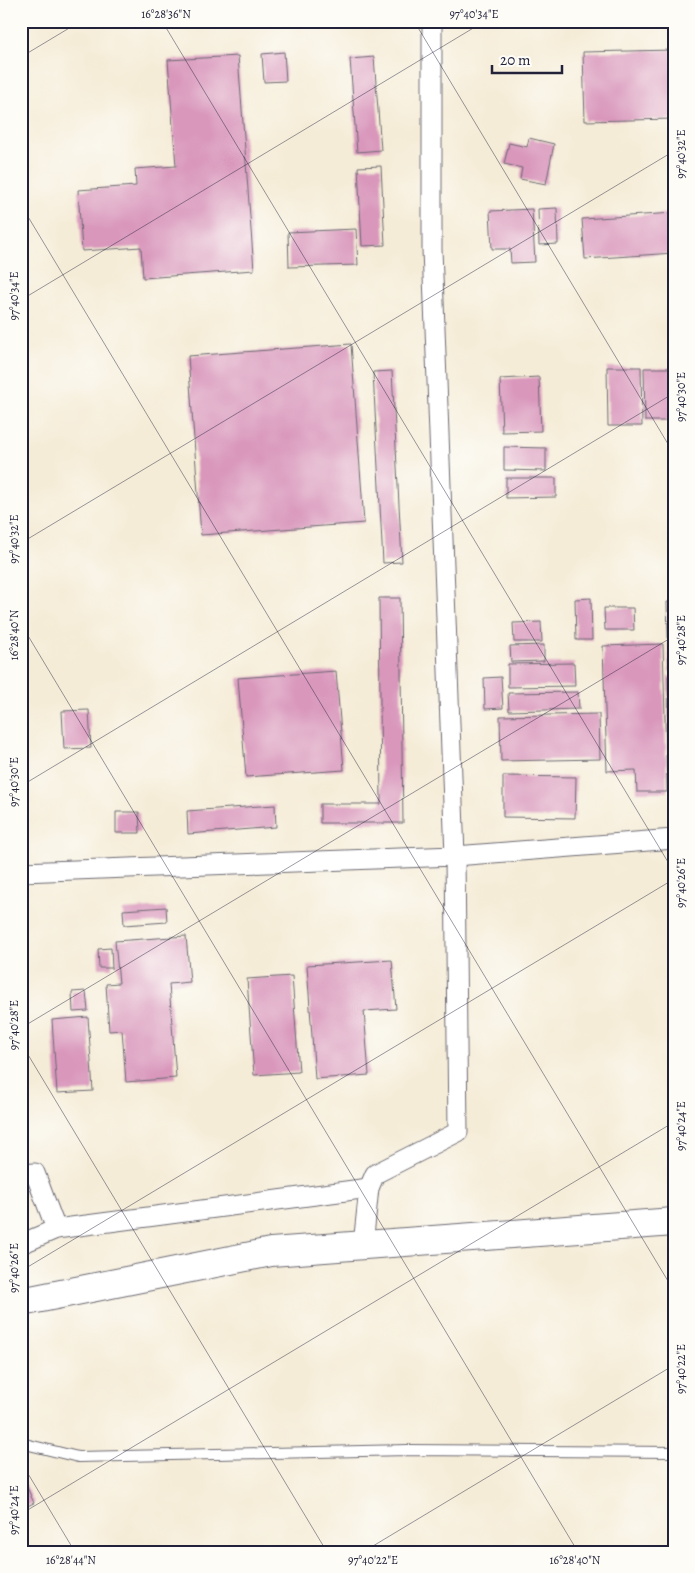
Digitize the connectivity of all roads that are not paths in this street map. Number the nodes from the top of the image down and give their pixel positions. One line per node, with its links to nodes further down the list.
1 (432, 21): 3 (street)
2 (674, 839): 3 (street)
3 (455, 856): 4 (street); 6 (street)
4 (21, 872)
5 (21, 1174): 8 (street)
6 (369, 1188): 8 (street); 10 (street)
7 (674, 1222): 10 (main road)
8 (56, 1229): 9 (street)
9 (21, 1244)
10 (363, 1245): 11 (main road)
11 (21, 1302)
12 (21, 1443): 13 (lane)
13 (674, 1452)

